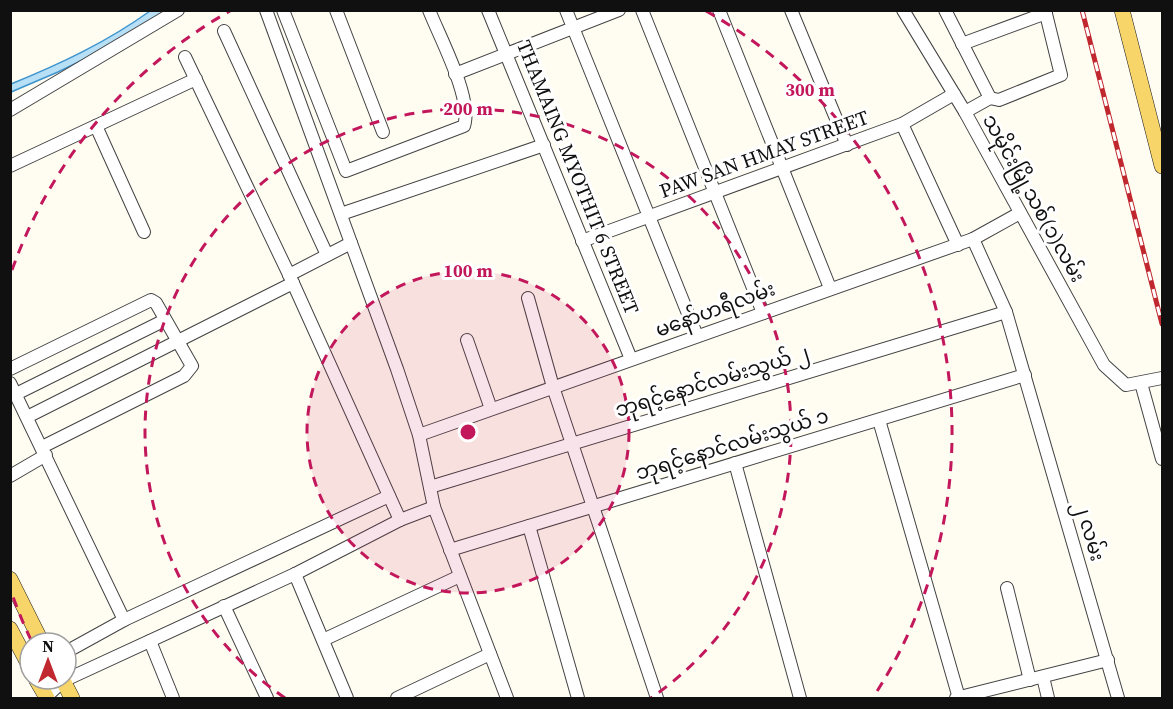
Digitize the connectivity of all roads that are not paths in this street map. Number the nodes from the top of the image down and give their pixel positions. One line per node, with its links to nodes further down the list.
1 (178, 10): 25 (street)
2 (266, 10): 37 (street)
3 (283, 10): 21 (street)
4 (336, 10): 29 (street)
5 (429, 10): 21 (street)
6 (488, 10): 19 (street, THAMAING MYOTHIT 6 STREET)
7 (566, 10): 16 (street)
8 (619, 10): 16 (street)
9 (642, 10): 35 (street)
10 (719, 10): 34 (street)
11 (791, 10): 31 (street)
12 (903, 10): 23 (street, သမိုင်းမြို့သစ်(၁)လမ်း)
13 (945, 10): 18 (street)
14 (1122, 10): 33 (main road)
15 (1046, 12): 18 (street); 24 (street)
16 (573, 28): 19 (street); 38 (street)
17 (224, 31): 44 (street)
18 (962, 44): 24 (street)
19 (506, 53): 21 (street); 30 (street, THAMAING MYOTHIT 6 STREET)
20 (185, 57): 22 (street)
21 (455, 74)
22 (196, 79): 28 (street); 45 (street)
23 (954, 94): 26 (street, သမိုင်းမြို့သစ်(၁)လမ်း); 27 (street, PAW SAN HMAY STREET)
24 (990, 98): 26 (street)
25 (10, 110)
26 (965, 112): 36 (street, သမိုင်းမြို့သစ်(၁)လမ်း)
27 (902, 124): 31 (street, PAW SAN HMAY STREET); 43 (street)
28 (96, 126): 32 (street); 39 (street)
29 (383, 132)
30 (544, 145): 37 (street); 41 (street, THAMAING MYOTHIT 6 STREET)
31 (847, 145): 34 (street, PAW SAN HMAY STREET)
32 (10, 166)
33 (1162, 166)
34 (783, 169): 35 (street, PAW SAN HMAY STREET); 46 (street)
35 (715, 193): 38 (street, PAW SAN HMAY STREET); 49 (street)
36 (1020, 213): 40 (street, မနော်ဟရီလမ်း); 58 (street, သမိုင်းမြို့သစ်(၁)လမ်း)
37 (341, 214): 42 (street)
38 (650, 217): 41 (street, PAW SAN HMAY STREET); 51 (street)
39 (144, 232)
40 (973, 239): 43 (street, မနော်ဟရီလမ်း); 48 (street, ၂ လမ်း)
41 (582, 242): 54 (street, THAMAING MYOTHIT 6 STREET)
42 (351, 243): 44 (street); 64 (street)
43 (958, 244): 46 (street, မနော်ဟရီလမ်း)
44 (327, 255): 45 (street)
45 (291, 279): 52 (street); 71 (street)
46 (830, 288): 49 (street, မနော်ဟရီလမ်း)
47 (528, 298): 59 (street)
48 (1006, 312): 56 (street, ၂ လမ်း); 65 (street, ဘုရင့်နောင်လမ်းသွယ် ၂)
49 (763, 313): 51 (street, မနော်ဟရီလမ်း)
50 (165, 320): 52 (street); 55 (street); 60 (street)
51 (697, 336): 54 (street, မနော်ဟရီလမ်း)
52 (176, 340): 62 (street); 66 (street)
53 (467, 340): 61 (street)
54 (632, 359): 59 (street, မနော်ဟရီလမ်း)
55 (10, 369)
56 (1025, 375): 63 (street, ဘုရင့်နောင်လမ်းသွယ် ၁); 90 (street, ၂ လမ်း)
57 (1162, 378): 58 (street)
58 (1142, 383): 67 (street)
59 (553, 387): 61 (street, မနော်ဟရီလမ်း); 65 (street)
60 (13, 388): 62 (street)
61 (490, 409): 64 (street, မနော်ဟရီလမ်း)
62 (27, 417): 66 (street)
63 (879, 420): 68 (street, ဘုရင့်နောင်လမ်းသွယ် ၁); 93 (street)
64 (419, 435): 70 (street)
65 (571, 444): 70 (street, ဘုရင့်နောင်လမ်းသွယ် ၂); 72 (street)
66 (44, 451): 69 (street); 82 (street)
67 (1162, 459)
68 (735, 463): 72 (street, ဘုရင့်နောင်လမ်းသွယ် ၁); 101 (street)
69 (10, 476)
70 (430, 487): 73 (street)
71 (389, 496): 74 (street); 82 (street)
72 (593, 506): 75 (street, ဘုရင့်နောင်လမ်းသွယ် ၁); 100 (street)
73 (436, 512): 74 (street); 76 (street)
74 (400, 520): 77 (street)
75 (529, 526): 76 (street, ဘုရင့်နောင်လမ်းသွယ် ၁); 99 (street)
76 (450, 550): 78 (street)
77 (295, 574): 81 (street); 85 (street)
78 (460, 576): 85 (street); 89 (street)
79 (10, 579): 84 (main road)
80 (1007, 588): 92 (street)
81 (224, 606): 86 (street); 95 (street)
82 (124, 620): 88 (street)
83 (10, 628): 87 (main road)
84 (36, 631)
85 (323, 640): 96 (street)
86 (150, 641): 91 (street); 94 (street)
87 (18, 645)
88 (78, 645)
89 (490, 654): 97 (street); 98 (street)
90 (1107, 660): 92 (street); 103 (street, ၂ လမ်း)
91 (78, 673)
92 (1036, 678): 93 (street); 102 (street)
93 (963, 698)
94 (173, 699)
95 (267, 699)
96 (347, 699)
97 (397, 699)
98 (507, 699)
99 (578, 699)
100 (657, 699)
101 (800, 699)
102 (1048, 699)
103 (1118, 699)

